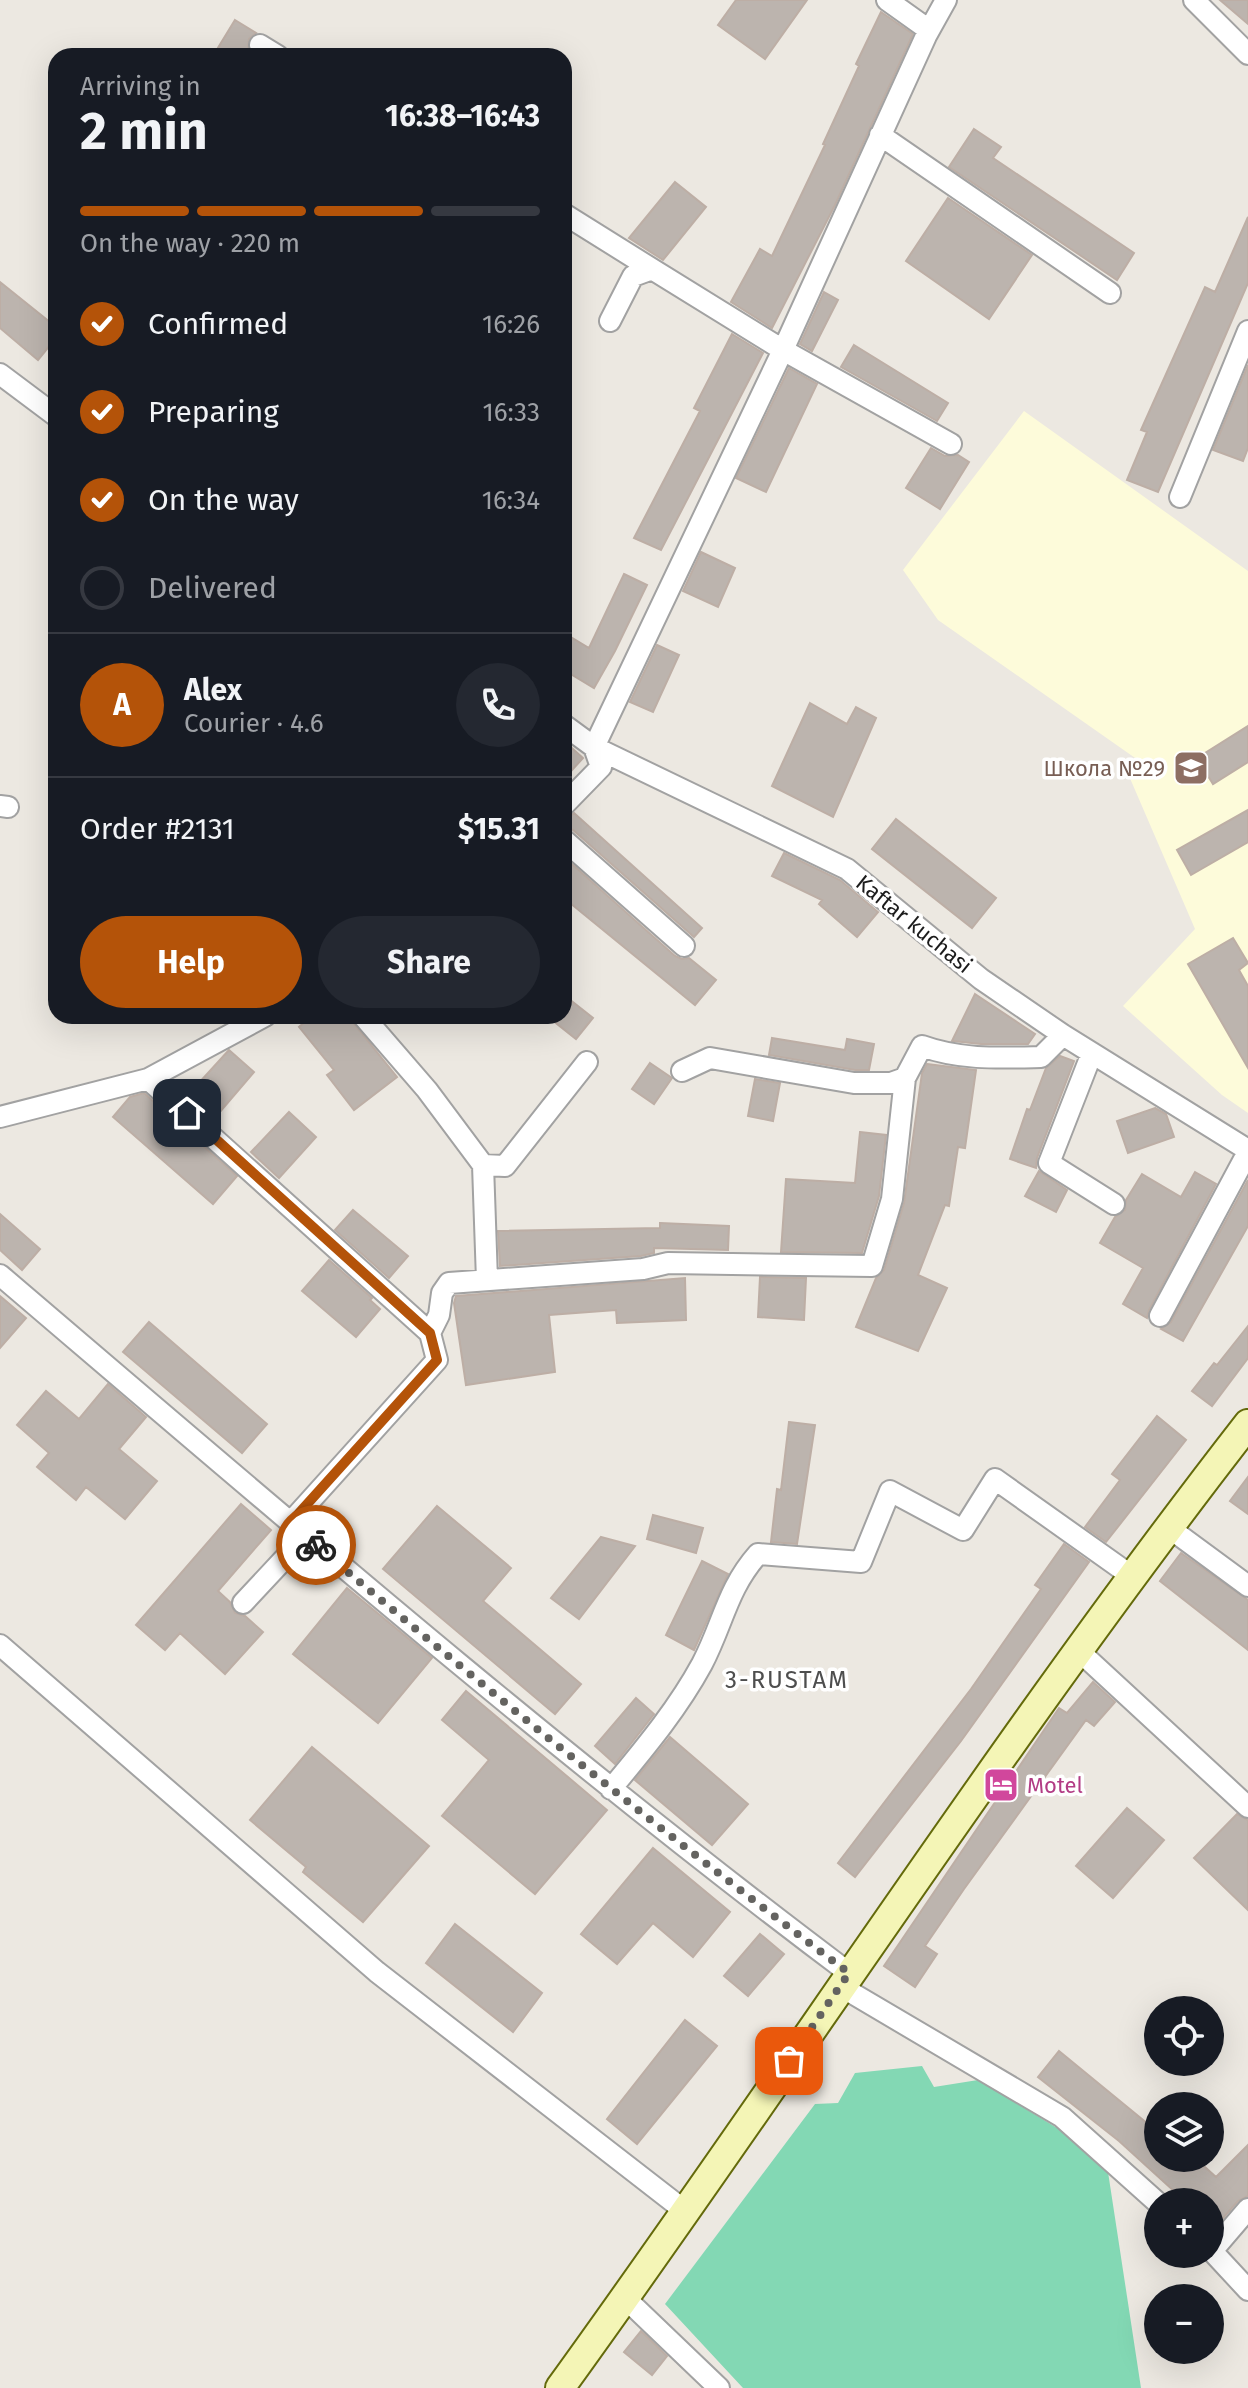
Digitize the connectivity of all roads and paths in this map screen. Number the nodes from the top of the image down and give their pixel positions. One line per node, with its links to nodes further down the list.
1 (887, 0): 4 (street)
2 (946, 0): 4 (street)
3 (1194, 0): 5 (street)
4 (929, 30): 6 (street)
5 (1248, 54)
6 (880, 135): 9 (street); 12 (street)
7 (572, 219): 8 (street)
8 (652, 269): 10 (street); 12 (street)
9 (1110, 293)
10 (610, 321)
11 (1248, 331): 16 (street)
12 (783, 350): 15 (street); 18 (street)
13 (0, 374): 14 (street)
14 (48, 410)
15 (951, 444)
16 (1180, 497)
17 (572, 731): 18 (street, Kaftar kuchasi)
18 (594, 747): 19 (street); 24 (street, Kaftar kuchasi)
19 (572, 797)
20 (572, 847): 21 (street)
21 (684, 946)
22 (250, 1024): 29 (street)
23 (370, 1024): 32 (street)
24 (1063, 1035): 25 (street, Kaftar kuchasi); 28 (street)
25 (1092, 1053): 31 (street, Kaftar kuchasi); 33 (street)
26 (587, 1062): 32 (street)
27 (682, 1071): 28 (street)
28 (905, 1078): 35 (street)
29 (148, 1079): 30 (street); 37 (street)
30 (0, 1117)
31 (1248, 1151): 36 (street)
32 (483, 1165): 35 (street)
33 (1114, 1204)
34 (0, 1275): 39 (street)
35 (487, 1280): 37 (street)
36 (1160, 1316)
37 (430, 1333): 39 (street)
38 (1248, 1424): 40 (main road)
39 (290, 1523): 43 (street); 46 (street)
40 (1168, 1527): 41 (main road); 42 (street)
41 (1133, 1577): 45 (main road); 46 (street)
42 (1248, 1586)
43 (243, 1603)
44 (0, 1645): 51 (street)
45 (1079, 1651): 47 (street); 48 (main road)
46 (611, 1789): 48 (street)
47 (1248, 1807)
48 (845, 1980): 49 (street); 51 (main road)
49 (1144, 2190)
50 (1248, 2209): 52 (street)
51 (685, 2211): 55 (main road)
52 (1224, 2236)
53 (1224, 2264): 54 (street)
54 (1248, 2290)
55 (625, 2298): 56 (main road); 57 (street)
56 (560, 2388)
57 (719, 2388)

